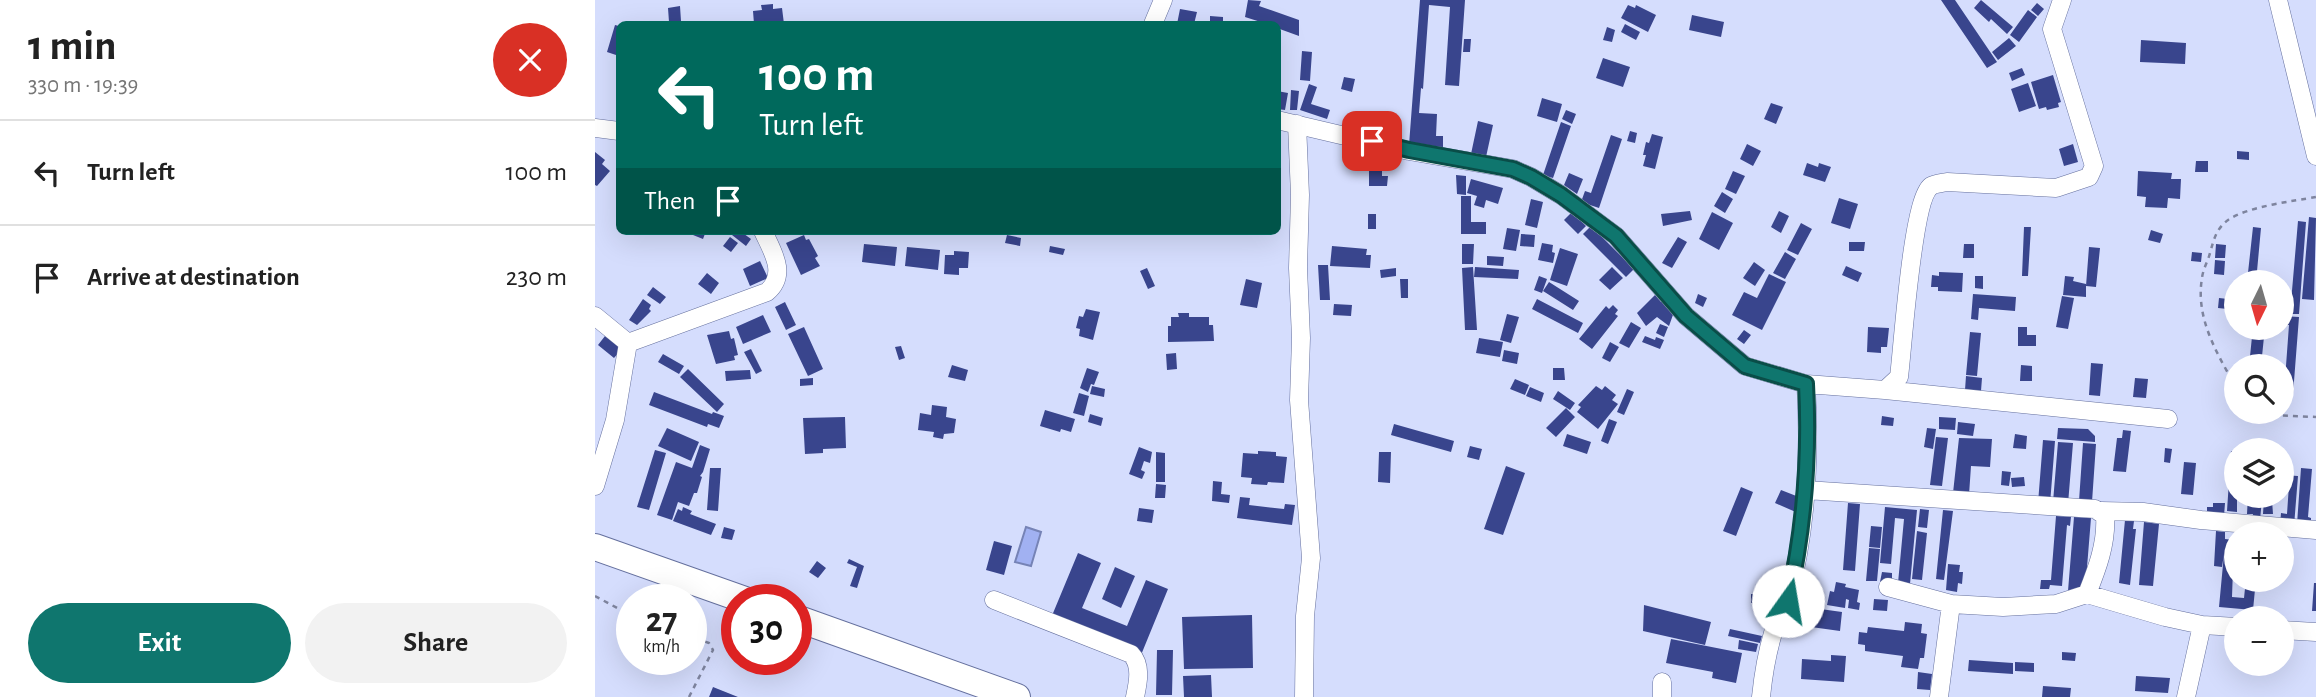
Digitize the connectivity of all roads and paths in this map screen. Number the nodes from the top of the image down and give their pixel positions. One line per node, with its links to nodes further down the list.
1 (1163, 0): 4 (street)
2 (2062, 0): 16 (street)
3 (2279, 0): 9 (street)
4 (1154, 21)
5 (1281, 121): 6 (street)
6 (1297, 124): 15 (street); 44 (street)
7 (595, 128): 8 (street)
8 (616, 131)
9 (2316, 156)
10 (2316, 197): 14 (path)
11 (765, 235): 13 (street)
12 (595, 316): 13 (street)
13 (628, 343): 20 (street)
14 (2224, 366)
15 (1806, 384): 16 (street); 21 (street)
16 (1885, 390): 19 (street)
17 (2294, 416): 18 (path)
18 (2316, 417)
19 (2168, 419)
20 (595, 486)
21 (1806, 490): 22 (street); 45 (street)
22 (2101, 511): 23 (street); 27 (street)
23 (2316, 530)
24 (595, 547): 26 (highway)
25 (1888, 587): 30 (street)
26 (721, 592)
27 (2087, 594): 30 (street); 33 (street)
28 (595, 596): 31 (path)
29 (994, 600): 43 (street)
30 (1951, 604): 46 (street)
31 (616, 607)
32 (812, 624): 40 (highway)
33 (2202, 625): 34 (street); 47 (street)
34 (2224, 626)
35 (2294, 631): 36 (street)
36 (2316, 632)
37 (707, 642): 38 (path)
38 (707, 662)
39 (700, 675): 41 (path)
40 (991, 693): 42 (highway)
41 (689, 697)
42 (1017, 697)
43 (1135, 697)
44 (1304, 697)
45 (1761, 697)
46 (1939, 697)
47 (2186, 697)

